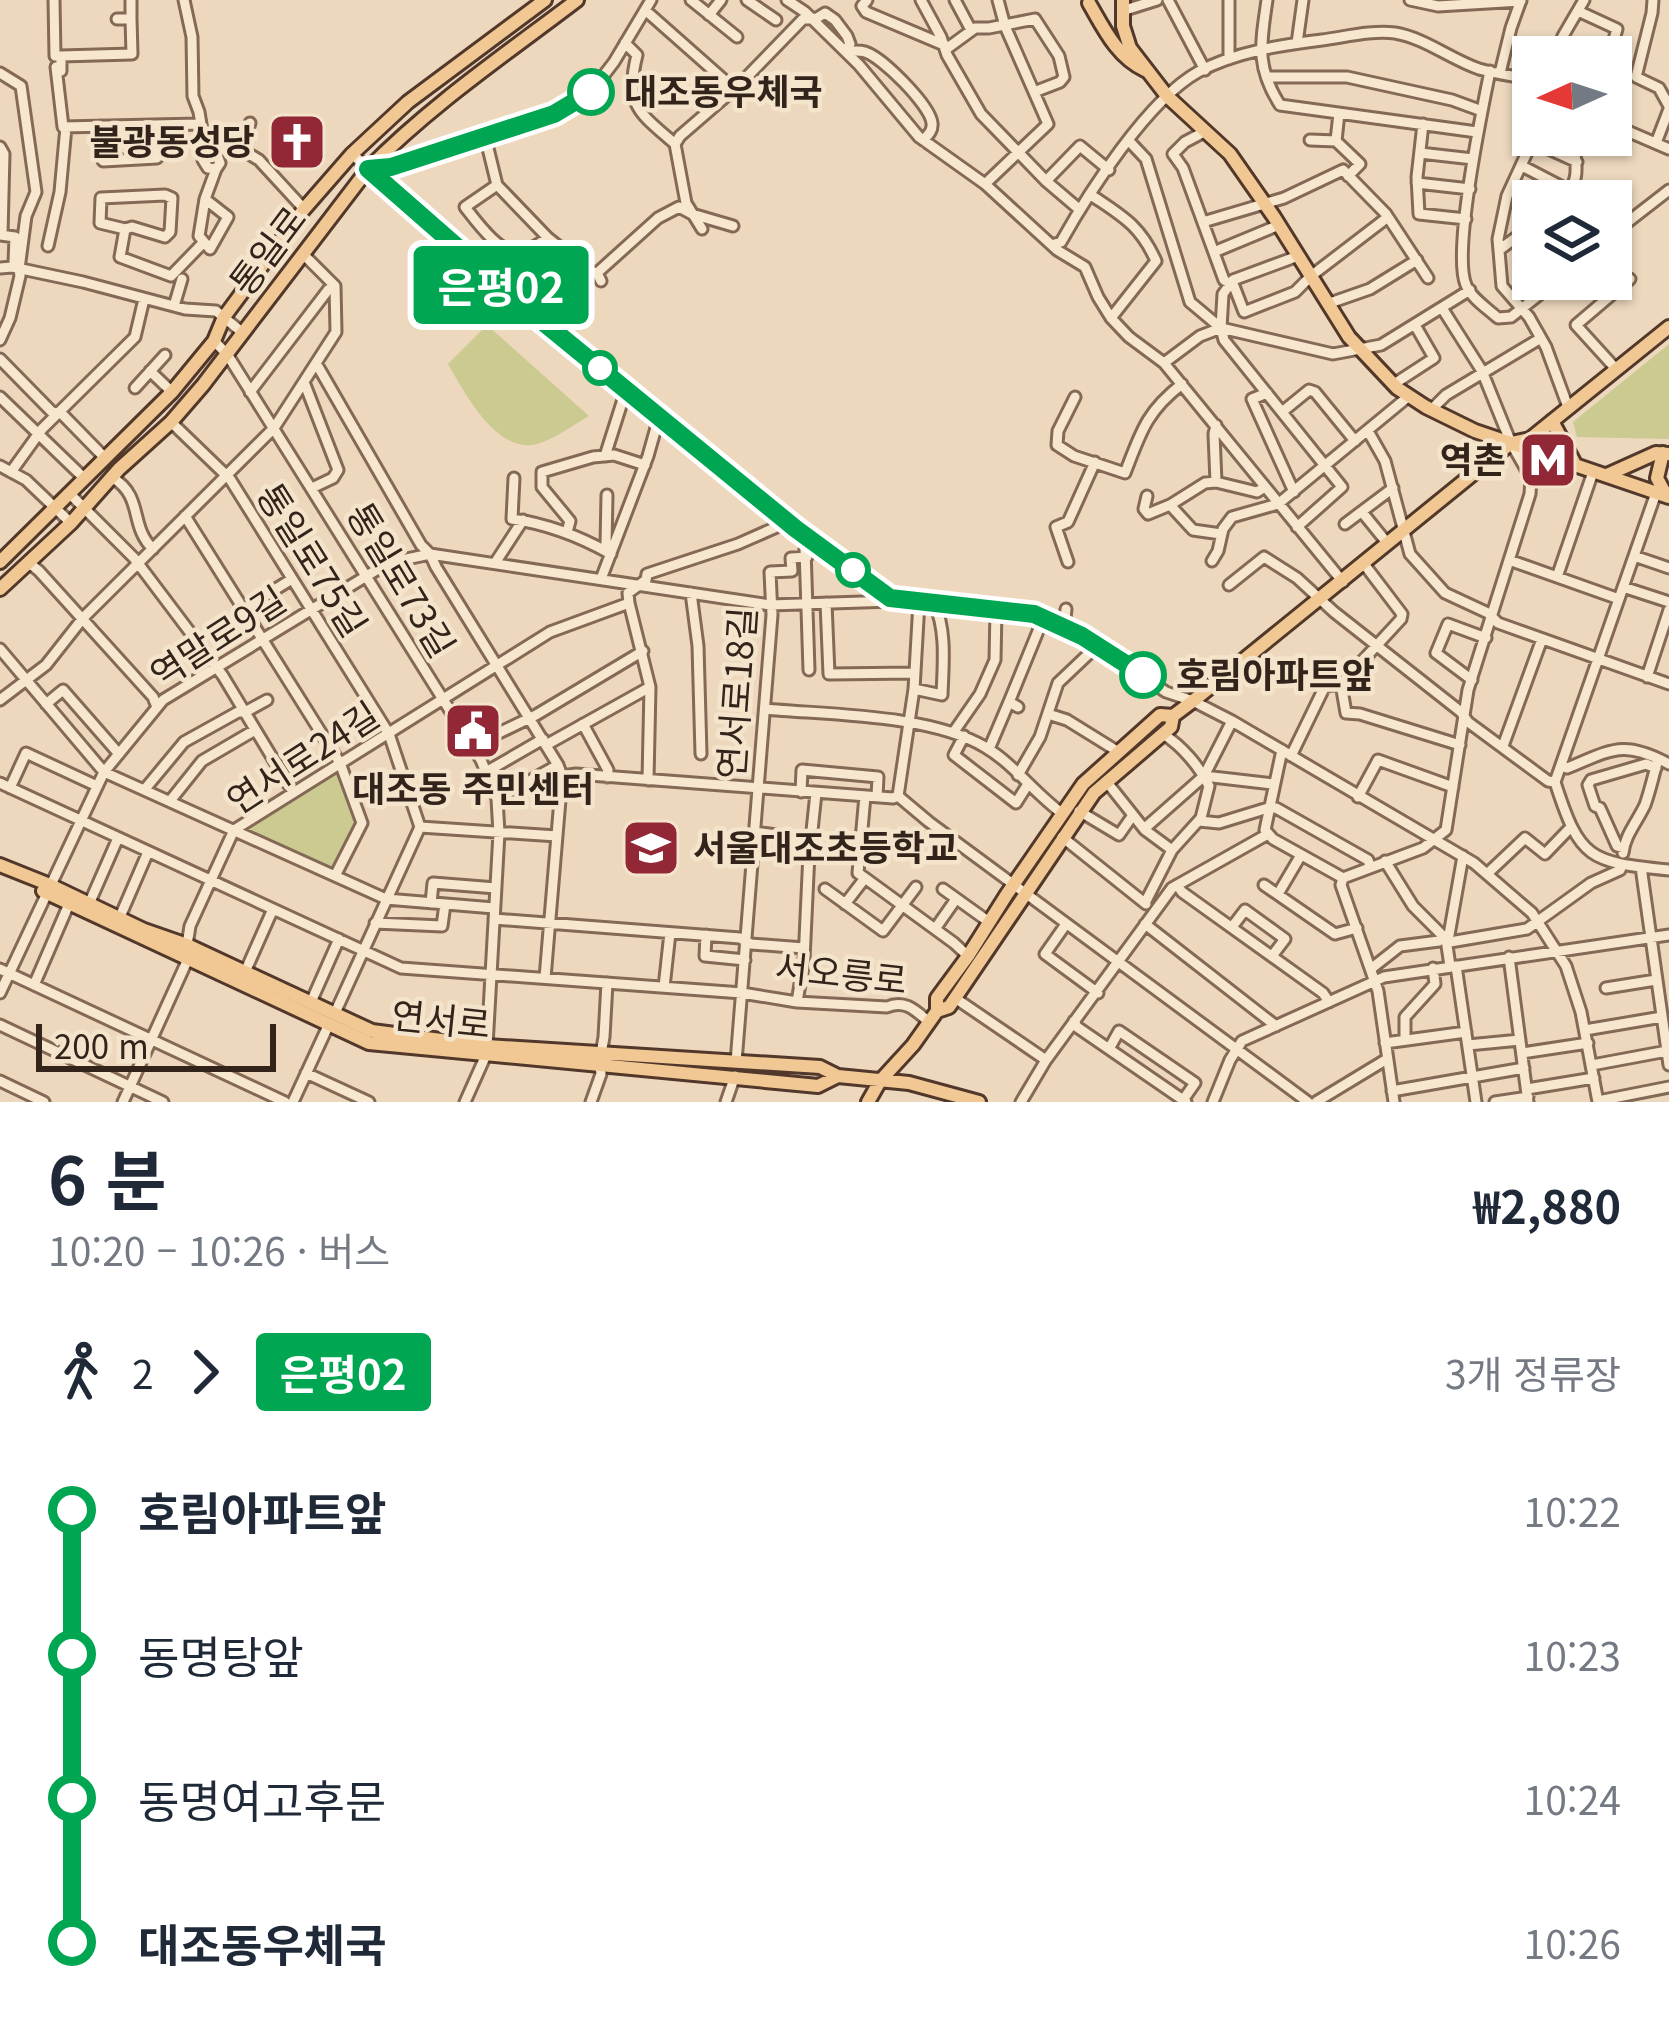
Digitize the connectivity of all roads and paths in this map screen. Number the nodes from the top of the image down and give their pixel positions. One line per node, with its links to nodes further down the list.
1 (54, 0): 45 (street)
2 (131, 0): 31 (street)
3 (184, 0): 59 (street)
4 (545, 0): 81 (main road, 통일로)
5 (578, 0): 75 (main road, 통일로)
6 (691, 0): 29 (street)
7 (721, 0): 29 (street)
8 (747, 0): 33 (street)
9 (787, 0): 32 (street)
10 (820, 0): 28 (street)
11 (867, 0): 41 (street)
12 (921, 0): 41 (street)
13 (955, 0): 35 (street)
14 (998, 0): 34 (street)
15 (1157, 0): 25 (street)
16 (1168, 0): 46 (street)
17 (1229, 0): 44 (street)
18 (1267, 0): 43 (street)
19 (1303, 0): 40 (street)
20 (1410, 0): 22 (street)
21 (1653, 0): 27 (street); 55 (street)
22 (1521, 1): 48 (street)
23 (1087, 2): 25 (main road); 47 (main road)
24 (648, 5): 39 (street); 54 (street)
25 (1122, 5): 47 (main road)
26 (1581, 5): 36 (street); 37 (street)
27 (1669, 8)
28 (825, 13): 32 (street); 42 (street)
29 (709, 15): 38 (street)
30 (117, 19): 31 (street)
31 (131, 19): 45 (street)
32 (811, 19): 42 (street); 54 (street)
33 (776, 20)
34 (1005, 25): 35 (street); 52 (street); 52 (street)
35 (970, 30): 41 (street)
36 (1565, 36)
37 (1615, 36)
38 (737, 37)
39 (625, 43): 67 (street); 73 (street)
40 (1297, 43): 43 (street); 48 (street)
41 (944, 46): 79 (street)
42 (844, 51): 68 (street); 68 (street)
43 (1259, 51): 44 (street); 51 (street)
44 (1229, 59): 46 (street)
45 (59, 67): 63 (street)
46 (1205, 70): 53 (street)
47 (1147, 71): 53 (main road)
48 (1495, 72): 50 (street); 56 (street)
49 (0, 73): 130 (street)
50 (1512, 76)
51 (1268, 77): 56 (street); 57 (street)
52 (1034, 92): 79 (street)
53 (1167, 96): 64 (main road); 70 (street)
54 (722, 100): 73 (street)
55 (1669, 108): 72 (street)
56 (1482, 111): 65 (street)
57 (1339, 113): 60 (street); 71 (street)
58 (250, 123): 78 (street)
59 (200, 124): 61 (street); 76 (street)
60 (1423, 124): 65 (street); 80 (street)
61 (156, 125): 62 (street); 62 (street)
62 (101, 126): 63 (street)
63 (66, 127): 123 (street)
64 (1204, 132): 103 (main road); 113 (street)
65 (1477, 132): 85 (street)
66 (1632, 133): 72 (street)
67 (485, 136): 86 (street); 96 (street)
68 (923, 140): 97 (street)
69 (1310, 140): 71 (street)
70 (1129, 141): 90 (street); 148 (street)
71 (1336, 141): 91 (street)
72 (1656, 143): 77 (street)
73 (675, 144): 107 (street)
74 (0, 147): 118 (street)
75 (388, 148): 86 (main road); 89 (main road, 통일로)
76 (205, 149): 78 (street); 101 (street)
77 (1669, 149)
78 (241, 151): 104 (street)
79 (1017, 151): 94 (street); 97 (street)
80 (1420, 153): 85 (street); 95 (street)
81 (352, 154): 89 (street); 104 (main road, 통일로)
82 (1526, 156): 88 (street)
83 (1567, 156): 87 (street)
84 (1577, 156): 87 (street)
85 (1473, 159): 98 (street)
86 (405, 162): 89 (street)
87 (1578, 162): 93 (street)
88 (1522, 166): 92 (street); 124 (street)
89 (368, 169): 126 (main road, 통일로); 166 (street)
90 (1109, 170): 94 (street); 100 (street)
91 (1348, 176): 103 (street); 108 (street)
92 (1543, 180)
93 (1575, 180)
94 (1046, 181): 105 (street)
95 (1418, 183): 98 (street); 112 (street)
96 (497, 184): 119 (street); 119 (street)
97 (985, 184): 122 (street)
98 (1470, 189): 112 (street)
99 (1669, 190): 102 (street)
100 (1090, 195): 105 (street); 145 (street)
101 (205, 199): 121 (street); 121 (street)
102 (1658, 199): 106 (street); 111 (street)
103 (1264, 204): 113 (street); 114 (main road)
104 (304, 209): 144 (main road, 통일로)
105 (1080, 209): 122 (street)
106 (1669, 211)
107 (692, 214): 115 (street); 117 (street); 119 (street)
108 (1388, 217): 128 (street); 131 (street)
109 (83, 219): 110 (street)
110 (100, 219): 116 (street); 116 (street)
111 (1632, 219)
112 (1466, 220): 136 (street)
113 (1203, 222): 125 (street)
114 (1279, 225): 125 (street); 127 (main road)
115 (733, 226)
116 (125, 229): 121 (street)
117 (702, 229)
118 (1, 235): 130 (street)
119 (548, 238)
120 (1512, 240): 124 (street)
121 (203, 243)
122 (1052, 245): 145 (street)
123 (48, 246)
124 (1499, 250): 143 (street)
125 (1214, 252): 134 (street)
126 (303, 254): 135 (street); 149 (main road, 통일로)
127 (1298, 256): 131 (main road); 134 (street)
128 (1417, 260): 132 (street); 140 (street)
129 (0, 268): 130 (street)
130 (19, 269): 137 (street); 151 (street)
131 (1311, 276): 134 (street); 140 (main road)
132 (1428, 278)
133 (182, 279): 141 (street)
134 (1230, 284): 148 (street)
135 (335, 286): 157 (street); 168 (street)
136 (1470, 290): 142 (street); 143 (street)
137 (144, 299): 141 (street); 175 (street)
138 (1534, 300): 143 (street)
139 (1605, 300): 159 (street)
140 (1328, 304): 153 (main road)
141 (174, 306): 144 (street)
142 (1442, 308): 146 (street); 161 (street)
143 (1522, 310): 150 (street)
144 (224, 316): 149 (street); 152 (main road, 통일로)
145 (1112, 318): 158 (street)
146 (1414, 325): 153 (street); 164 (street)
147 (1669, 327): 159 (main road, 서오릉로)
148 (1221, 328): 153 (street); 158 (street); 169 (street)
149 (243, 333): 154 (main road, 통일로)
150 (1540, 338): 161 (street); 173 (street)
151 (0, 340)
152 (214, 341): 154 (street, 통일로73길); 167 (main road, 통일로)
153 (1359, 350): 164 (main road)
154 (227, 354): 168 (street, 통일로73길); 179 (main road, 통일로)
155 (165, 355): 160 (street)
156 (0, 358): 175 (street)
157 (316, 363): 162 (street); 226 (street)
158 (1164, 363): 163 (street)
159 (1616, 369): 173 (main road, 서오릉로)
160 (150, 371): 165 (street); 167 (street)
161 (1482, 371): 174 (street); 185 (street)
162 (304, 381): 181 (street); 202 (street, 통일로73길)
163 (1182, 384): 180 (street); 189 (street)
164 (1394, 385): 170 (main road)
165 (135, 388)
166 (626, 390): 177 (street); 187 (street)
167 (172, 392): 188 (main road, 통일로)
168 (250, 392): 181 (street, 통일로73길)
169 (1267, 393): 176 (street); 204 (street)
170 (1409, 396): 174 (main road); 182 (street)
171 (0, 397): 183 (street)
172 (1075, 397): 189 (street)
173 (1568, 407): 178 (main road, 서오릉로)
174 (1431, 410): 185 (main road)
175 (60, 412): 183 (street); 188 (street)
176 (1282, 412): 184 (street); 193 (street)
177 (659, 417): 191 (street); 216 (street)
178 (1552, 421): 185 (main road, 서오릉로); 190 (main road)
179 (171, 422): 196 (street, 통일로75길); 197 (main road, 통일로)
180 (1216, 425): 200 (street); 201 (street)
181 (274, 428): 196 (street, 통일로75길); 202 (street, 통일로73길)
182 (1368, 431): 184 (street); 203 (street)
183 (38, 434): 194 (street); 199 (street)
184 (1355, 442): 193 (street)
185 (1511, 443): 190 (main road); 220 (main road, 서오릉로); 230 (street)
186 (1666, 453): 195 (main road); 208 (main road)
187 (604, 456): 191 (street); 221 (street)
188 (106, 459): 199 (main road, 통일로)
189 (1095, 463): 233 (street)
190 (1576, 464): 195 (main road)
191 (645, 465): 227 (street)
192 (0, 466): 194 (street)
193 (1325, 466): 204 (street); 219 (street)
194 (11, 472): 211 (street)
195 (1600, 474): 208 (main road); 240 (street)
196 (226, 476): 214 (street, 통일로75길); 241 (street, 통일로75길)
197 (113, 478): 212 (main road, 통일로); 225 (street)
198 (514, 478): 215 (street)
199 (85, 479): 205 (main road, 통일로)
200 (1216, 482): 201 (street); 210 (street)
201 (1265, 487): 209 (street)
202 (312, 488): 239 (street, 통일로73길)
203 (1393, 488): 213 (street); 220 (street)
204 (1294, 492): 209 (street)
205 (70, 494): 211 (main road, 통일로); 212 (street)
206 (607, 495): 227 (street)
207 (1147, 496): 210 (street)
208 (1664, 496): 228 (street)
209 (1278, 504): 219 (street); 222 (street)
210 (1170, 505): 222 (street)
211 (57, 508): 217 (street); 231 (main road, 통일로)
212 (84, 508): 217 (main road, 통일로); 236 (street)
213 (1362, 512): 218 (street); 224 (street)
214 (185, 516): 225 (street, 통일로75길); 259 (street)
215 (523, 520): 221 (street); 235 (street)
216 (788, 522): 223 (street); 245 (street)
217 (71, 524): 232 (main road, 통일로)
218 (1346, 524)
219 (1297, 527): 243 (street)
220 (1405, 530): 224 (main road, 서오릉로); 263 (street)
221 (567, 532): 227 (street)
222 (1221, 534): 234 (street)
223 (809, 538): 229 (street); 251 (street)
224 (1388, 544): 237 (main road, 서오릉로)
225 (153, 549): 236 (street, 통일로75길)
226 (430, 554): 235 (street, 역말로9길); 239 (street, 역말로9길); 276 (street)
227 (611, 554): 242 (street)
228 (1634, 556): 238 (street); 246 (street)
229 (807, 557): 256 (street); 257 (street, 연서로18길)
230 (1509, 560): 240 (street); 263 (street)
231 (0, 562)
232 (28, 562): 247 (main road, 통일로); 264 (street)
233 (1067, 562)
234 (1212, 562)
235 (495, 563): 242 (street, 역말로9길)
236 (138, 564): 264 (street, 통일로75길); 277 (street)
237 (1364, 564): 243 (main road, 서오릉로); 271 (street)
238 (1669, 568)
239 (368, 575): 261 (street, 역말로9길); 289 (street, 통일로73길)
240 (1557, 578): 249 (street)
241 (292, 579): 259 (street); 261 (street, 통일로75길)
242 (601, 579): 245 (street, 역말로9길)
243 (1342, 582): 250 (main road, 서오릉로)
244 (1229, 585): 250 (street)
245 (638, 586): 248 (street, 역말로9길); 253 (street)
246 (1623, 587): 249 (street); 258 (street)
247 (0, 589)
248 (691, 593): 257 (street, 역말로9길); 314 (street)
249 (1619, 599): 275 (street)
250 (1320, 600): 271 (street); 290 (main road, 서오릉로)
251 (898, 601): 252 (street, 역말로9길); 254 (street, 역말로9길)
252 (919, 602): 255 (street, 역말로9길); 279 (street)
253 (629, 603): 274 (street); 276 (street, 연서로24길)
254 (826, 603): 256 (street, 역말로9길); 279 (street)
255 (934, 603): 262 (street, 역말로9길); 286 (street)
256 (806, 604): 257 (street, 역말로9길); 278 (street)
257 (770, 605): 293 (street, 연서로18길)
258 (1669, 606): 270 (street)
259 (245, 608): 267 (street)
260 (1066, 609): 266 (street)
261 (311, 610): 267 (street, 역말로9길); 303 (street, 통일로75길)
262 (997, 610): 265 (street, 역말로9길); 305 (street)
263 (1492, 618): 268 (street); 269 (street)
264 (83, 619): 281 (street, 통일로75길); 292 (street)
265 (1043, 619): 266 (street, 역말로9길); 310 (street)
266 (1064, 628): 272 (street, 역말로9길)
267 (264, 638): 277 (street, 역말로9길); 315 (street)
268 (1486, 638): 282 (street); 282 (street)
269 (1542, 639): 275 (street); 309 (street)
270 (1664, 641): 280 (street)
271 (1376, 644): 283 (street); 298 (street)
272 (1097, 646): 290 (street, 역말로9길); 295 (street)
273 (0, 649): 281 (street)
274 (643, 651): 285 (street); 297 (street)
275 (1599, 660): 280 (street); 318 (street)
276 (496, 667): 289 (street, 연서로24길); 297 (street)
277 (216, 668): 292 (street, 역말로9길); 294 (street)
278 (808, 670)
279 (914, 673): 286 (street)
280 (1647, 676): 284 (street)
281 (26, 680): 287 (street, 통일로75길); 291 (street)
282 (1472, 680): 298 (street)
283 (1341, 684): 307 (street); 312 (street)
284 (1669, 684)
285 (650, 687): 301 (street); 325 (street)
286 (914, 688): 300 (street)
287 (0, 700)
288 (267, 700): 294 (street)
289 (443, 701): 303 (street, 연서로24길); 308 (street, 통일로73길)
290 (1193, 701): 296 (main road, 서오릉로); 299 (street, 역말로9길)
291 (46, 704): 313 (street); 320 (street)
292 (157, 707): 313 (street, 역말로9길)
293 (765, 709): 300 (street); 334 (street, 연서로18길)
294 (244, 712): 302 (street); 333 (street)
295 (1048, 714): 311 (street); 322 (street)
296 (1173, 716): 304 (main road, 서오릉로); 311 (main road, 서오릉로)
297 (528, 717): 306 (street); 308 (street)
298 (1465, 717): 307 (street); 309 (street)
299 (1232, 721): 312 (street, 역말로9길); 323 (street)
300 (907, 723): 305 (street); 339 (street)
301 (584, 724): 306 (street); 324 (street)
302 (255, 730): 335 (street); 342 (street)
303 (388, 734): 315 (street, 연서로24길); 349 (street, 통일로75길)
304 (1163, 734): 323 (street); 326 (main road, 서오릉로)
305 (958, 735): 310 (street); 328 (street)
306 (544, 742): 319 (street); 321 (street)
307 (1460, 745): 332 (street)
308 (472, 746): 321 (street, 통일로73길)
309 (1503, 746): 327 (street)
310 (989, 749): 322 (street)
311 (1118, 752): 345 (main road, 서오릉로)
312 (1287, 753): 329 (street); 340 (street, 역말로9길)
313 (119, 754): 320 (street, 역말로9길)
314 (701, 754)
315 (340, 763): 335 (street, 연서로24길); 375 (street)
316 (1657, 763): 317 (street); 318 (street); 360 (street); 360 (street)
317 (1669, 764)
318 (1562, 766): 327 (street)
319 (560, 770): 324 (street); 341 (street); 356 (street)
320 (104, 772): 331 (street, 역말로9길); 333 (street)
321 (486, 772): 341 (street, 통일로73길)
322 (1018, 775): 328 (street)
323 (1204, 776): 329 (street); 348 (street); 353 (street)
324 (607, 777): 325 (street)
325 (648, 781): 334 (street)
326 (1106, 781): 344 (main road, 서오릉로); 346 (street)
327 (1555, 782): 350 (street)
328 (1028, 784): 345 (street)
329 (1274, 784): 343 (street)
330 (5, 786): 331 (street); 347 (street)
331 (98, 786): 347 (street, 역말로9길)
332 (1453, 787): 340 (street); 359 (street)
333 (145, 789): 342 (street)
334 (758, 790): 336 (street); 352 (street, 연서로18길)
335 (293, 792): 351 (street, 연서로24길)
336 (801, 793): 337 (street); 338 (street)
337 (815, 794): 338 (street); 363 (street)
338 (871, 796): 339 (street); 364 (street)
339 (898, 796): 383 (street)
340 (1358, 796): 359 (street, 역말로9길)
341 (497, 799): 354 (street, 통일로73길)
342 (170, 801): 351 (street)
343 (1268, 808): 348 (street); 355 (street); 370 (street)
344 (1079, 811): 346 (street); 357 (main road, 서오릉로)
345 (1063, 814): 383 (main road, 서오릉로)
346 (1133, 815): 353 (street)
347 (81, 820): 358 (street); 384 (street, 역말로9길)
348 (1198, 821): 361 (street)
349 (420, 826): 354 (street); 388 (street)
350 (1570, 828): 369 (street); 374 (street)
351 (234, 830): 375 (street); 378 (street, 연서로24길)
352 (754, 832): 363 (street); 416 (street, 연서로18길)
353 (1146, 832): 361 (street)
354 (499, 833): 356 (street); 382 (street, 통일로73길)
355 (1268, 834): 365 (street); 379 (street)
356 (557, 836): 401 (street)
357 (1062, 837): 383 (main road, 서오릉로); 391 (street)
358 (118, 838): 362 (street); 393 (street)
359 (1435, 839): 366 (street, 역말로9길); 368 (street)
360 (1624, 848): 369 (street)
361 (1172, 850): 391 (street)
362 (148, 852): 378 (street); 400 (street)
363 (808, 852): 364 (street); 417 (street)
364 (860, 854): 367 (street); 376 (street)
365 (1301, 855): 377 (street); 387 (street)
366 (1463, 856): 374 (street, 역말로9길); 415 (street)
367 (882, 859)
368 (1385, 861): 370 (street); 415 (street)
369 (1622, 865): 372 (street); 403 (street)
370 (1370, 866): 377 (street)
371 (1666, 866): 372 (street)
372 (1641, 867): 413 (street)
373 (0, 869): 384 (main road, 연서로)
374 (1488, 873): 403 (street, 역말로9길)
375 (335, 876): 388 (street)
376 (865, 878): 395 (street); 396 (street, 서오릉로)
377 (1343, 878): 408 (street)
378 (210, 880): 397 (street); 419 (street, 연서로24길)
379 (1177, 885): 398 (street); 407 (street)
380 (1264, 885): 387 (street)
381 (916, 887): 396 (street, 서오릉로)
382 (496, 888): 390 (street); 399 (street, 통일로73길)
383 (1020, 888): 402 (main road, 서오릉로); 405 (street); 445 (main road, 서오릉로)
384 (48, 889): 392 (main road, 연서로); 393 (main road, 연서로); 431 (street, 역말로9길)
385 (825, 889): 395 (street, 서오릉로)
386 (943, 889): 389 (street)
387 (1278, 894): 408 (street)
388 (386, 899): 390 (street); 404 (street)
389 (956, 899): 402 (street); 409 (street)
390 (431, 903): 394 (street)
391 (1145, 903): 398 (street)
392 (70, 904): 419 (main road, 연서로); 438 (street)
393 (89, 904): 400 (main road, 연서로)
394 (445, 904): 399 (street); 404 (street)
395 (845, 904): 396 (street, 서오릉로)
396 (902, 905): 409 (street, 서오릉로)
397 (273, 909): 414 (street); 432 (street)
398 (1155, 911): 406 (street)
399 (494, 914): 401 (street); 433 (street, 통일로73길)
400 (119, 919): 419 (main road, 연서로)
401 (550, 922): 410 (street); 434 (street)
402 (989, 922): 421 (main road, 서오릉로)
403 (1537, 922): 415 (street); 420 (street, 역말로9길)
404 (375, 923): 418 (street)
405 (1066, 924): 426 (street); 444 (street)
406 (1145, 924): 426 (street); 454 (street)
407 (1232, 927): 422 (street); 422 (street)
408 (1357, 928): 429 (street)
409 (935, 929): 421 (street, 서오릉로)
410 (670, 933): 411 (street); 439 (street)
411 (706, 935): 416 (street); 424 (street)
412 (1669, 935): 413 (street)
413 (1651, 938): 420 (street); 427 (street)
414 (340, 939): 418 (street); 446 (street)
415 (1446, 939): 428 (street); 429 (street)
416 (746, 941): 417 (street); 424 (street, 연서로18길)
417 (804, 948): 447 (street)
418 (364, 950): 433 (street); 450 (street)
419 (188, 952): 432 (main road, 연서로); 450 (main road, 연서로); 457 (street, 연서로24길)
420 (1557, 953): 423 (street); 455 (street, 역말로9길)
421 (968, 956): 449 (main road, 서오릉로)
422 (1272, 956): 448 (street)
423 (1509, 957): 428 (street); 459 (street)
424 (745, 960): 443 (street, 연서로18길)
425 (1669, 960): 427 (street)
426 (1120, 963): 444 (street); 464 (street)
427 (1654, 963): 435 (street)
428 (1453, 966): 430 (street); 456 (street)
429 (1372, 968): 436 (street)
430 (1433, 968): 436 (street); 458 (street)
431 (5, 971): 438 (street); 442 (street, 역말로9길)
432 (245, 972): 446 (main road, 연서로)
433 (492, 974): 434 (street); 465 (street, 통일로73길)
434 (545, 978): 437 (street)
435 (1656, 980): 440 (street); 441 (street)
436 (1374, 981): 448 (street); 460 (street)
437 (607, 983): 439 (street); 469 (street)
438 (34, 985): 457 (street)
439 (664, 987): 443 (street)
440 (1606, 988)
441 (1664, 992): 452 (street)
442 (0, 993)
443 (742, 993): 447 (street, 서오릉로); 474 (street, 연서로18길)
444 (1098, 993): 451 (street)
445 (955, 998): 449 (main road, 서오릉로); 470 (street, 서오릉로)
446 (310, 1002): 450 (main road, 연서로)
447 (797, 1002): 449 (street, 서오릉로)
448 (1329, 1003): 454 (street)
449 (933, 1017): 478 (main road, 서오릉로)
450 (332, 1018): 465 (main road, 연서로); 475 (street)
451 (1074, 1021): 463 (street); 470 (street)
452 (1665, 1024): 455 (street); 466 (street)
453 (0, 1025): 480 (street)
454 (1276, 1026): 464 (street)
455 (1586, 1030): 461 (street, 역말로9길)
456 (1466, 1031): 458 (street); 462 (street)
457 (152, 1040): 480 (street, 연서로24길); 491 (street)
458 (1406, 1040): 460 (street)
459 (1520, 1040): 462 (street); 467 (street)
460 (1385, 1043): 468 (street)
461 (1588, 1043): 467 (street); 471 (street, 역말로9길)
462 (1468, 1046): 476 (street)
463 (1109, 1049): 486 (street); 486 (street)
464 (1237, 1049): 482 (street); 485 (street)
465 (486, 1051): 469 (main road, 연서로); 493 (street)
466 (1667, 1051): 471 (street); 472 (street)
467 (1522, 1053): 473 (street)
468 (1387, 1059): 483 (street); 500 (street)
469 (600, 1060): 474 (main road, 연서로); 494 (street)
470 (1046, 1060): 498 (street)
471 (1592, 1065): 477 (street, 역말로9길)
472 (1669, 1065)
473 (1524, 1068): 476 (street); 484 (street)
474 (735, 1069): 478 (main road, 연서로); 495 (street, 연서로18길)
475 (306, 1073): 491 (street); 492 (street)
476 (1472, 1076): 483 (street); 501 (street)
477 (1594, 1078): 484 (street); 487 (street, 역말로9길)
478 (880, 1081): 496 (main road, 서오릉로); 497 (main road, 연서로)
479 (0, 1082): 488 (street)
480 (130, 1087): 489 (street, 연서로24길); 490 (street)
481 (1669, 1087): 487 (street)
482 (1292, 1089): 499 (street); 500 (street)
483 (1393, 1096)
484 (1527, 1096): 502 (street)
485 (1217, 1100)
486 (1185, 1101)
487 (1598, 1101)
488 (44, 1102)
489 (123, 1102)
490 (163, 1102)
491 (289, 1102)
492 (369, 1102)
493 (465, 1102)
494 (591, 1102)
495 (726, 1102)
496 (868, 1102)
497 (980, 1102)
498 (1021, 1102)
499 (1282, 1102)
500 (1312, 1102)
501 (1476, 1102)
502 (1495, 1102)

